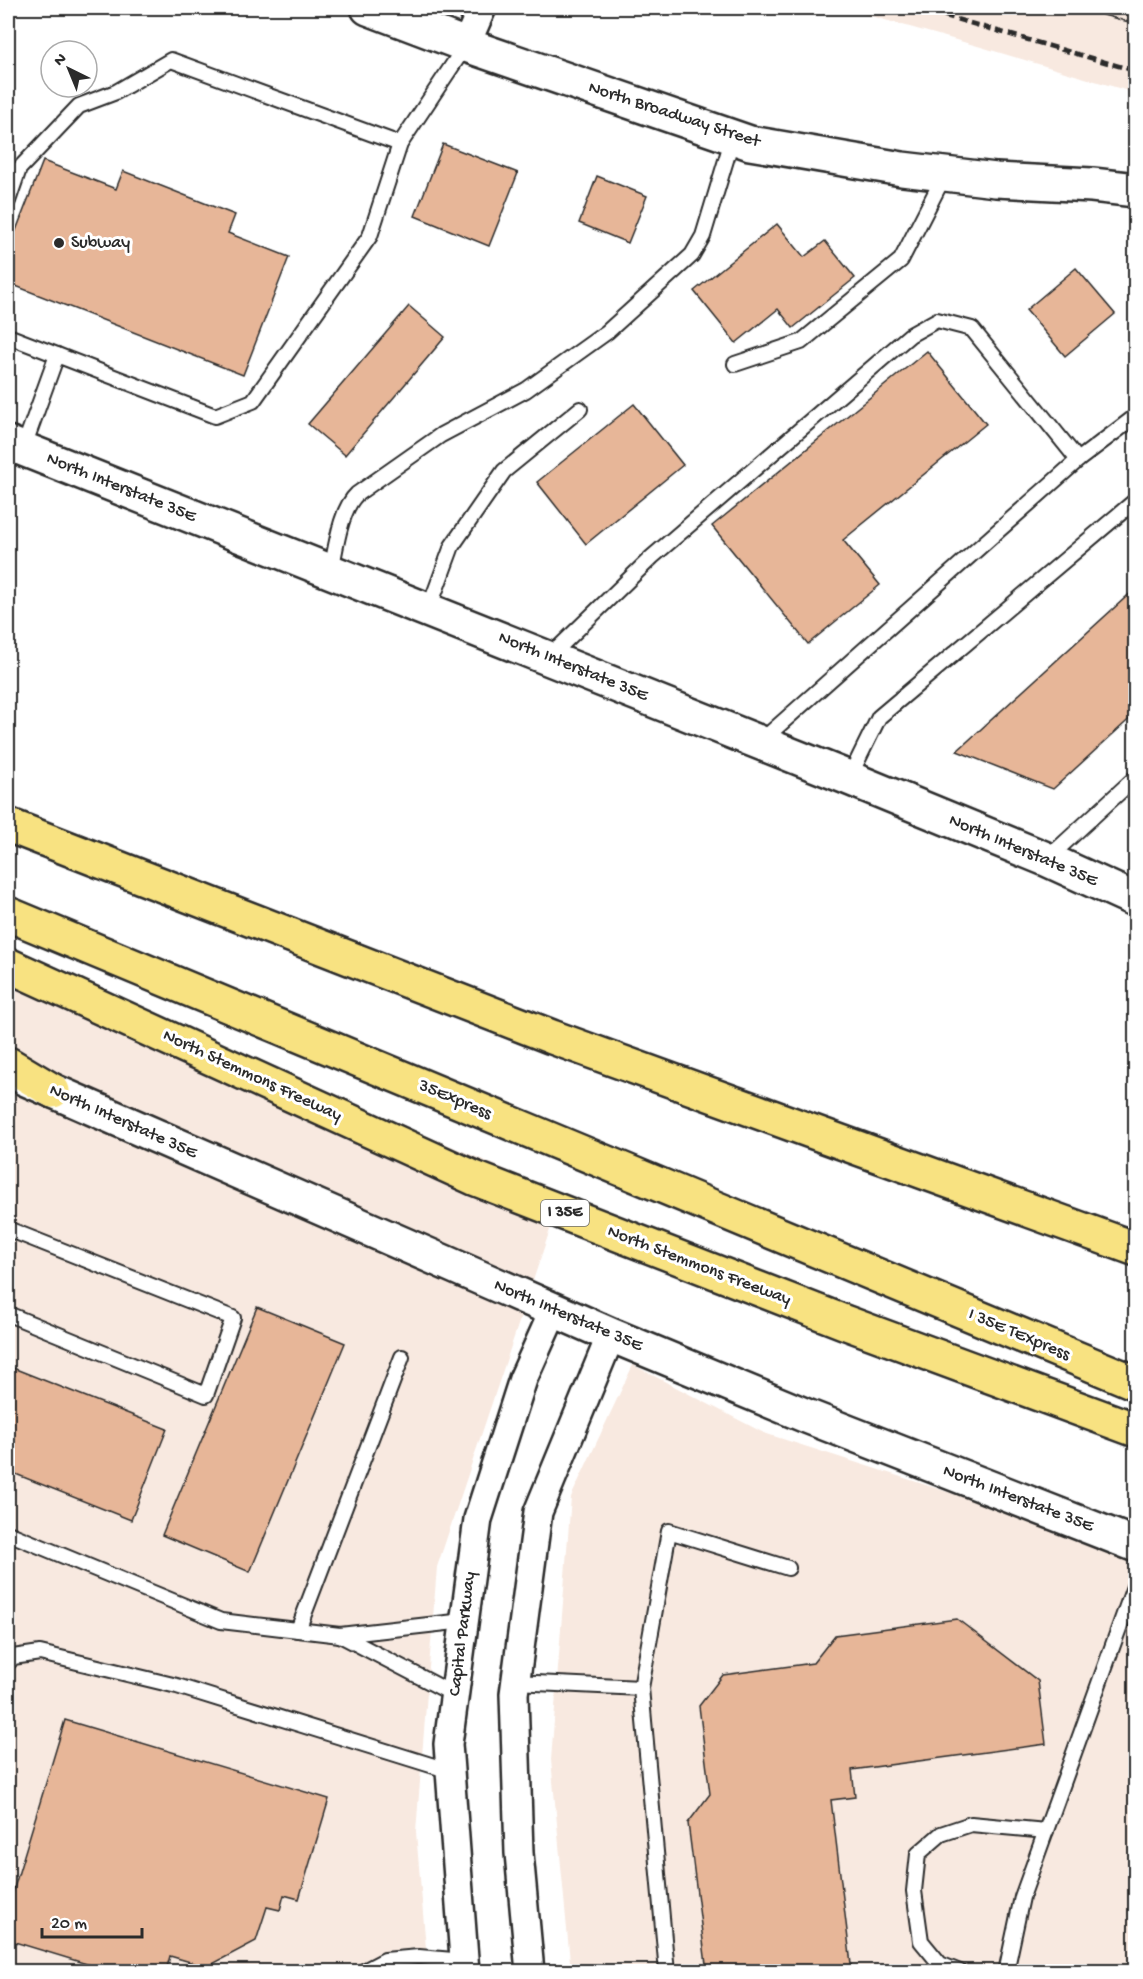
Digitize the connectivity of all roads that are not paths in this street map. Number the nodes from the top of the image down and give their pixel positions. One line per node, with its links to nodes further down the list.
1 (368, 8): 3 (main road, North Broadway Street)
2 (482, 8): 3 (street)
3 (466, 45): 4 (main road, North Broadway Street); 5 (lane)
4 (733, 137): 6 (main road, North Broadway Street); 17 (lane)
5 (400, 144): 8 (lane); 10 (lane)
6 (945, 174): 7 (main road, North Broadway Street); 11 (lane)
7 (1136, 190)
8 (8, 201)
9 (8, 336): 10 (lane)
10 (57, 355): 14 (lane)
11 (735, 364)
12 (580, 409): 18 (lane)
13 (1136, 416): 15 (lane)
14 (15, 446): 17 (main road, North Interstate 35E)
15 (1077, 460): 19 (lane); 20 (lane)
16 (1136, 500): 22 (lane)
17 (331, 572): 18 (main road, North Interstate 35E)
18 (428, 611): 19 (main road, North Interstate 35E)
19 (549, 657): 20 (main road, North Interstate 35E)
20 (760, 742): 22 (main road, North Interstate 35E)
21 (1136, 777): 24 (lane)
22 (849, 778): 24 (main road, North Interstate 35E)
23 (8, 825): 32 (highway)
24 (1046, 859): 25 (main road, North Interstate 35E)
25 (1136, 900)
26 (8, 914): 33 (highway, 35Express)
27 (8, 965): 39 (highway, North Stemmons Freeway / I 35E)
28 (8, 1064): 30 (highway)
29 (8, 1071): 30 (main road, North Interstate 35E)
30 (53, 1091): 34 (main road, North Interstate 35E)
31 (8, 1229): 35 (lane)
32 (1136, 1249)
33 (903, 1287): 38 (highway, I 35E TEXpress)
34 (554, 1310): 36 (main road, North Interstate 35E); 44 (street, Capital Parkway)
35 (8, 1314)
36 (611, 1335): 41 (main road, North Interstate 35E); 48 (street)
37 (402, 1357): 45 (lane)
38 (1136, 1383)
39 (1136, 1430)
40 (8, 1533): 45 (lane)
41 (1136, 1545)
42 (788, 1568): 49 (lane)
43 (1136, 1581): 52 (lane)
44 (464, 1621): 46 (lane); 50 (street, Capital Parkway)
45 (298, 1630): 46 (lane)
46 (340, 1635): 50 (lane)
47 (8, 1663): 51 (lane)
48 (515, 1682): 49 (lane); 55 (street)
49 (641, 1688): 56 (lane)
50 (455, 1695): 51 (street, Capital Parkway)
51 (450, 1771): 53 (street, Capital Parkway)
52 (1046, 1831): 57 (lane); 58 (lane)
53 (465, 1966): 54 (lane)
54 (362, 1971)
55 (530, 1971)
56 (667, 1971)
57 (960, 1971)
58 (1006, 1971)

